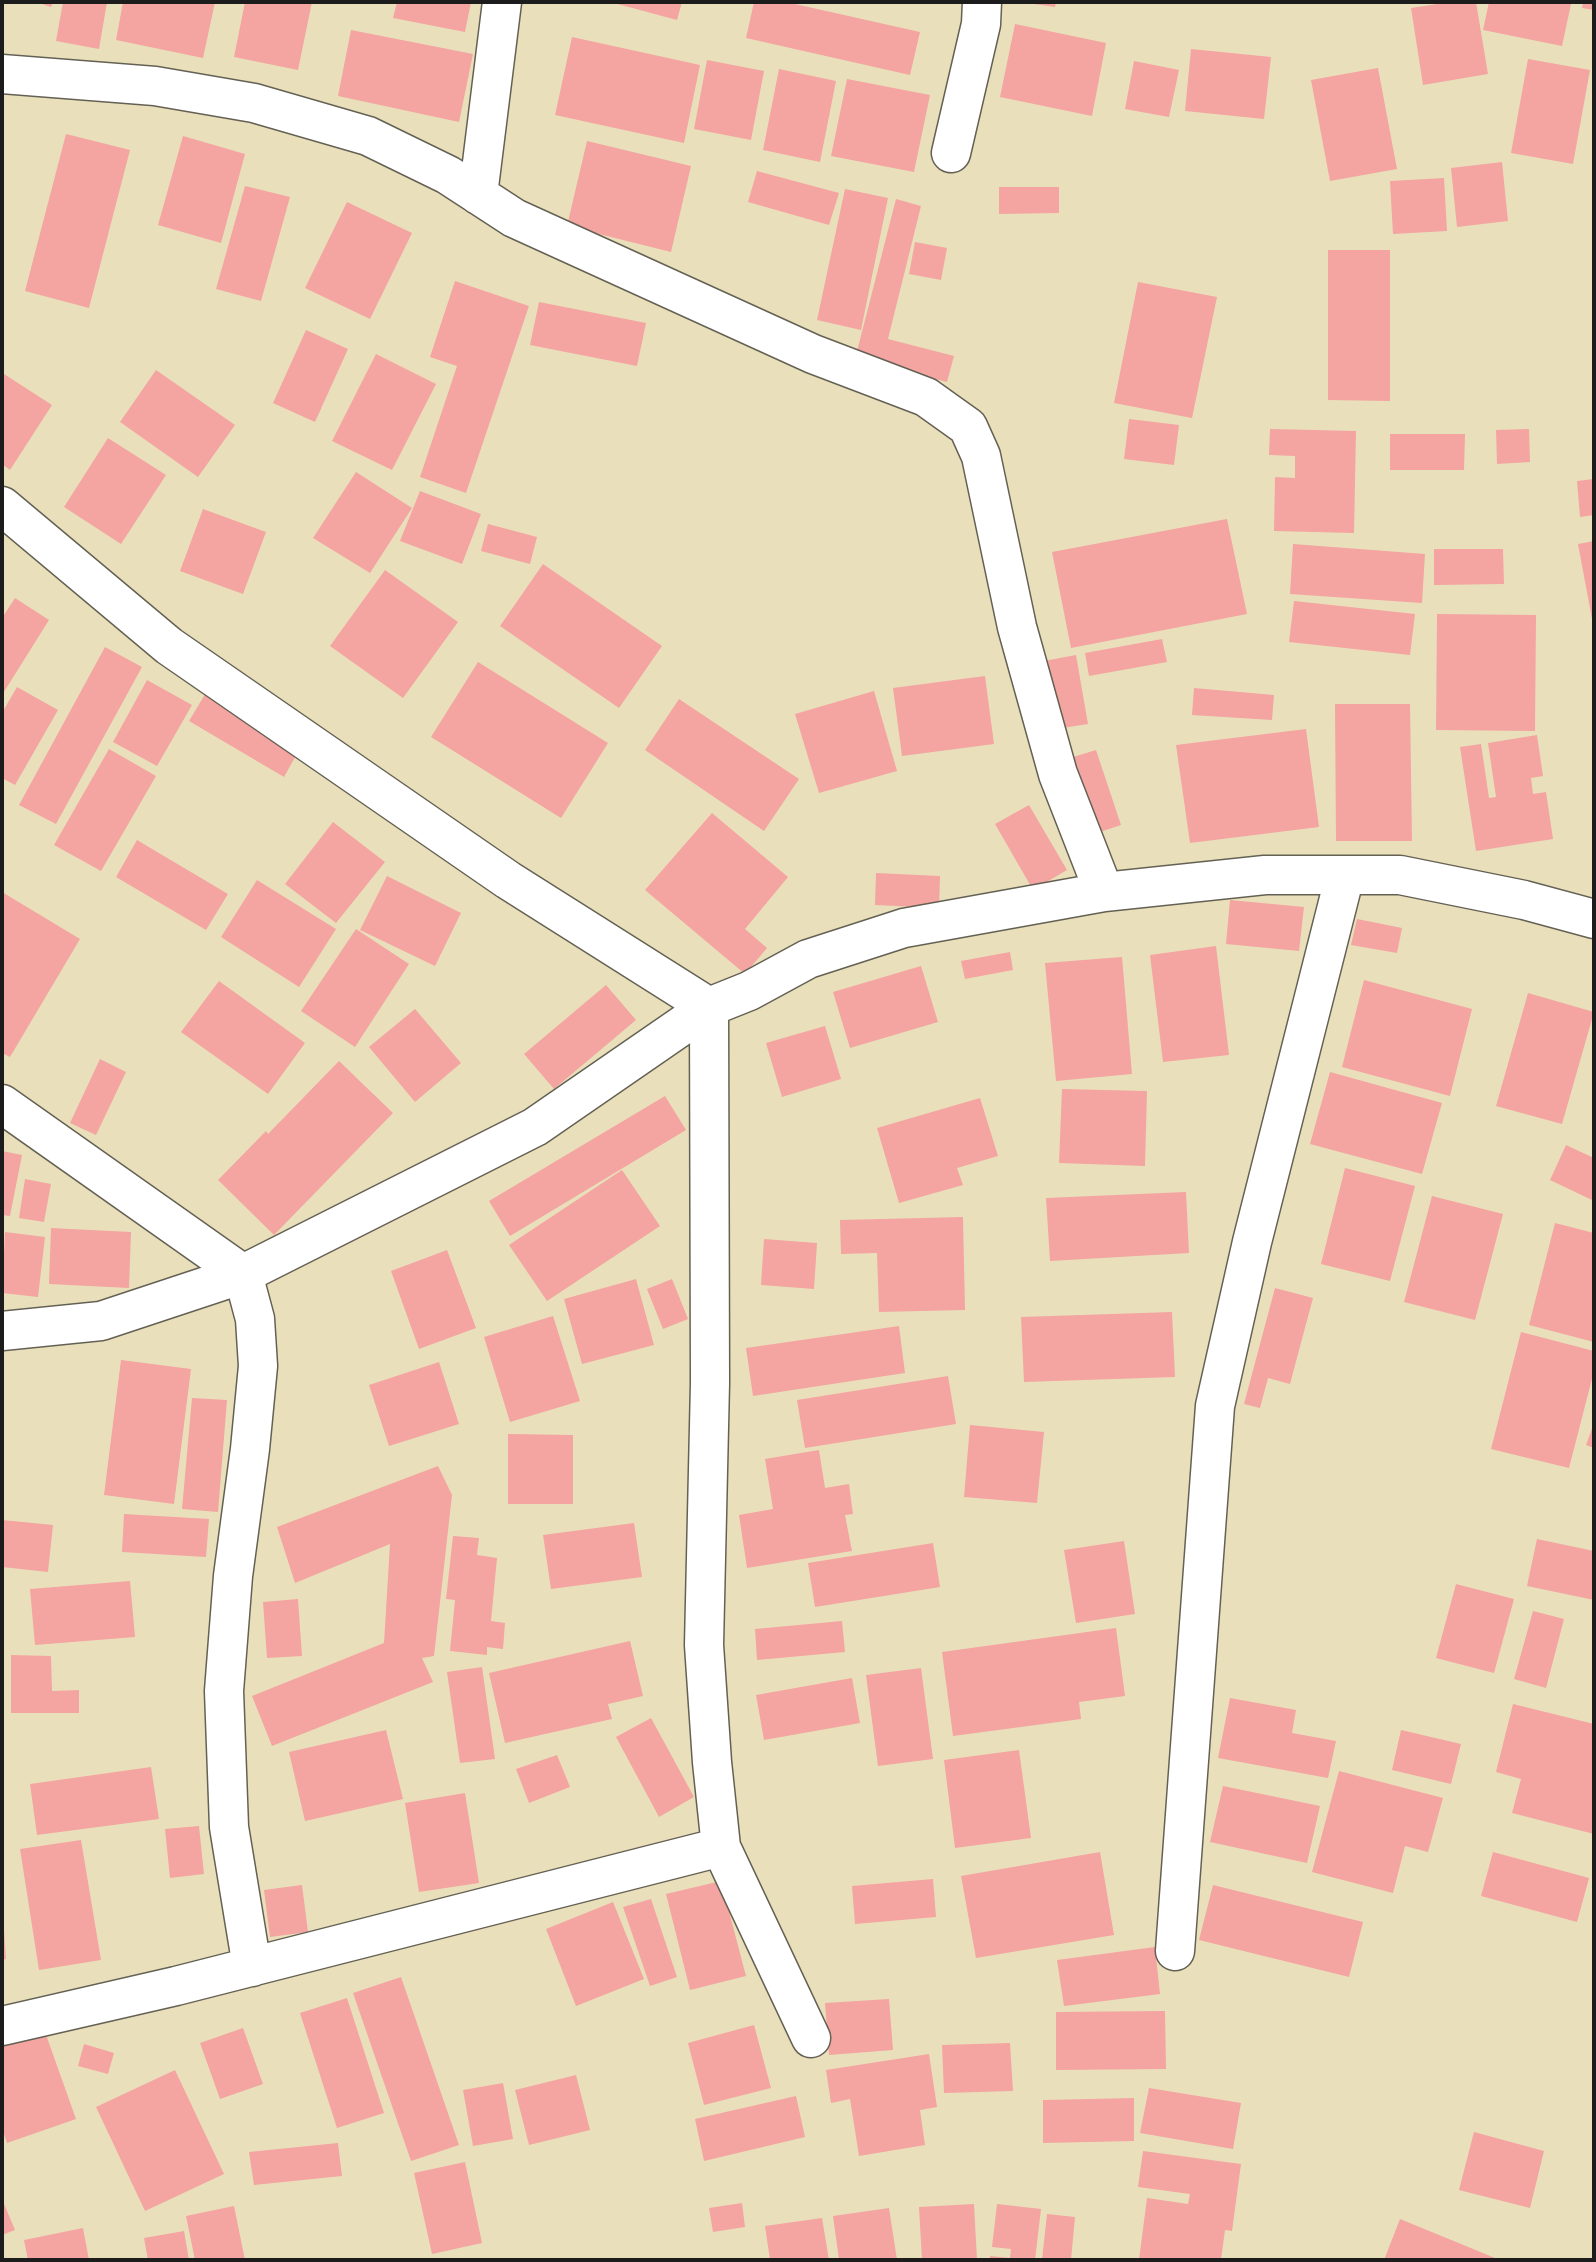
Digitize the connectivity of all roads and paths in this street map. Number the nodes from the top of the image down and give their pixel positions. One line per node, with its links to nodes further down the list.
1 (502, 2): 5 (street)
2 (982, 2): 4 (street)
3 (2, 74): 5 (street)
4 (951, 153)
5 (478, 195): 8 (street)
6 (2, 506): 10 (street)
7 (1345, 875): 8 (street); 9 (street); 15 (street)
8 (1104, 892): 10 (street)
9 (1594, 919)
10 (709, 1007): 12 (street); 14 (street)
11 (2, 1104): 12 (street)
12 (243, 1274): 13 (street); 16 (street)
13 (2, 1331)
14 (721, 1847): 16 (street); 18 (street)
15 (1175, 1951)
16 (252, 1967): 17 (street)
17 (2, 2025)
18 (811, 2038)

